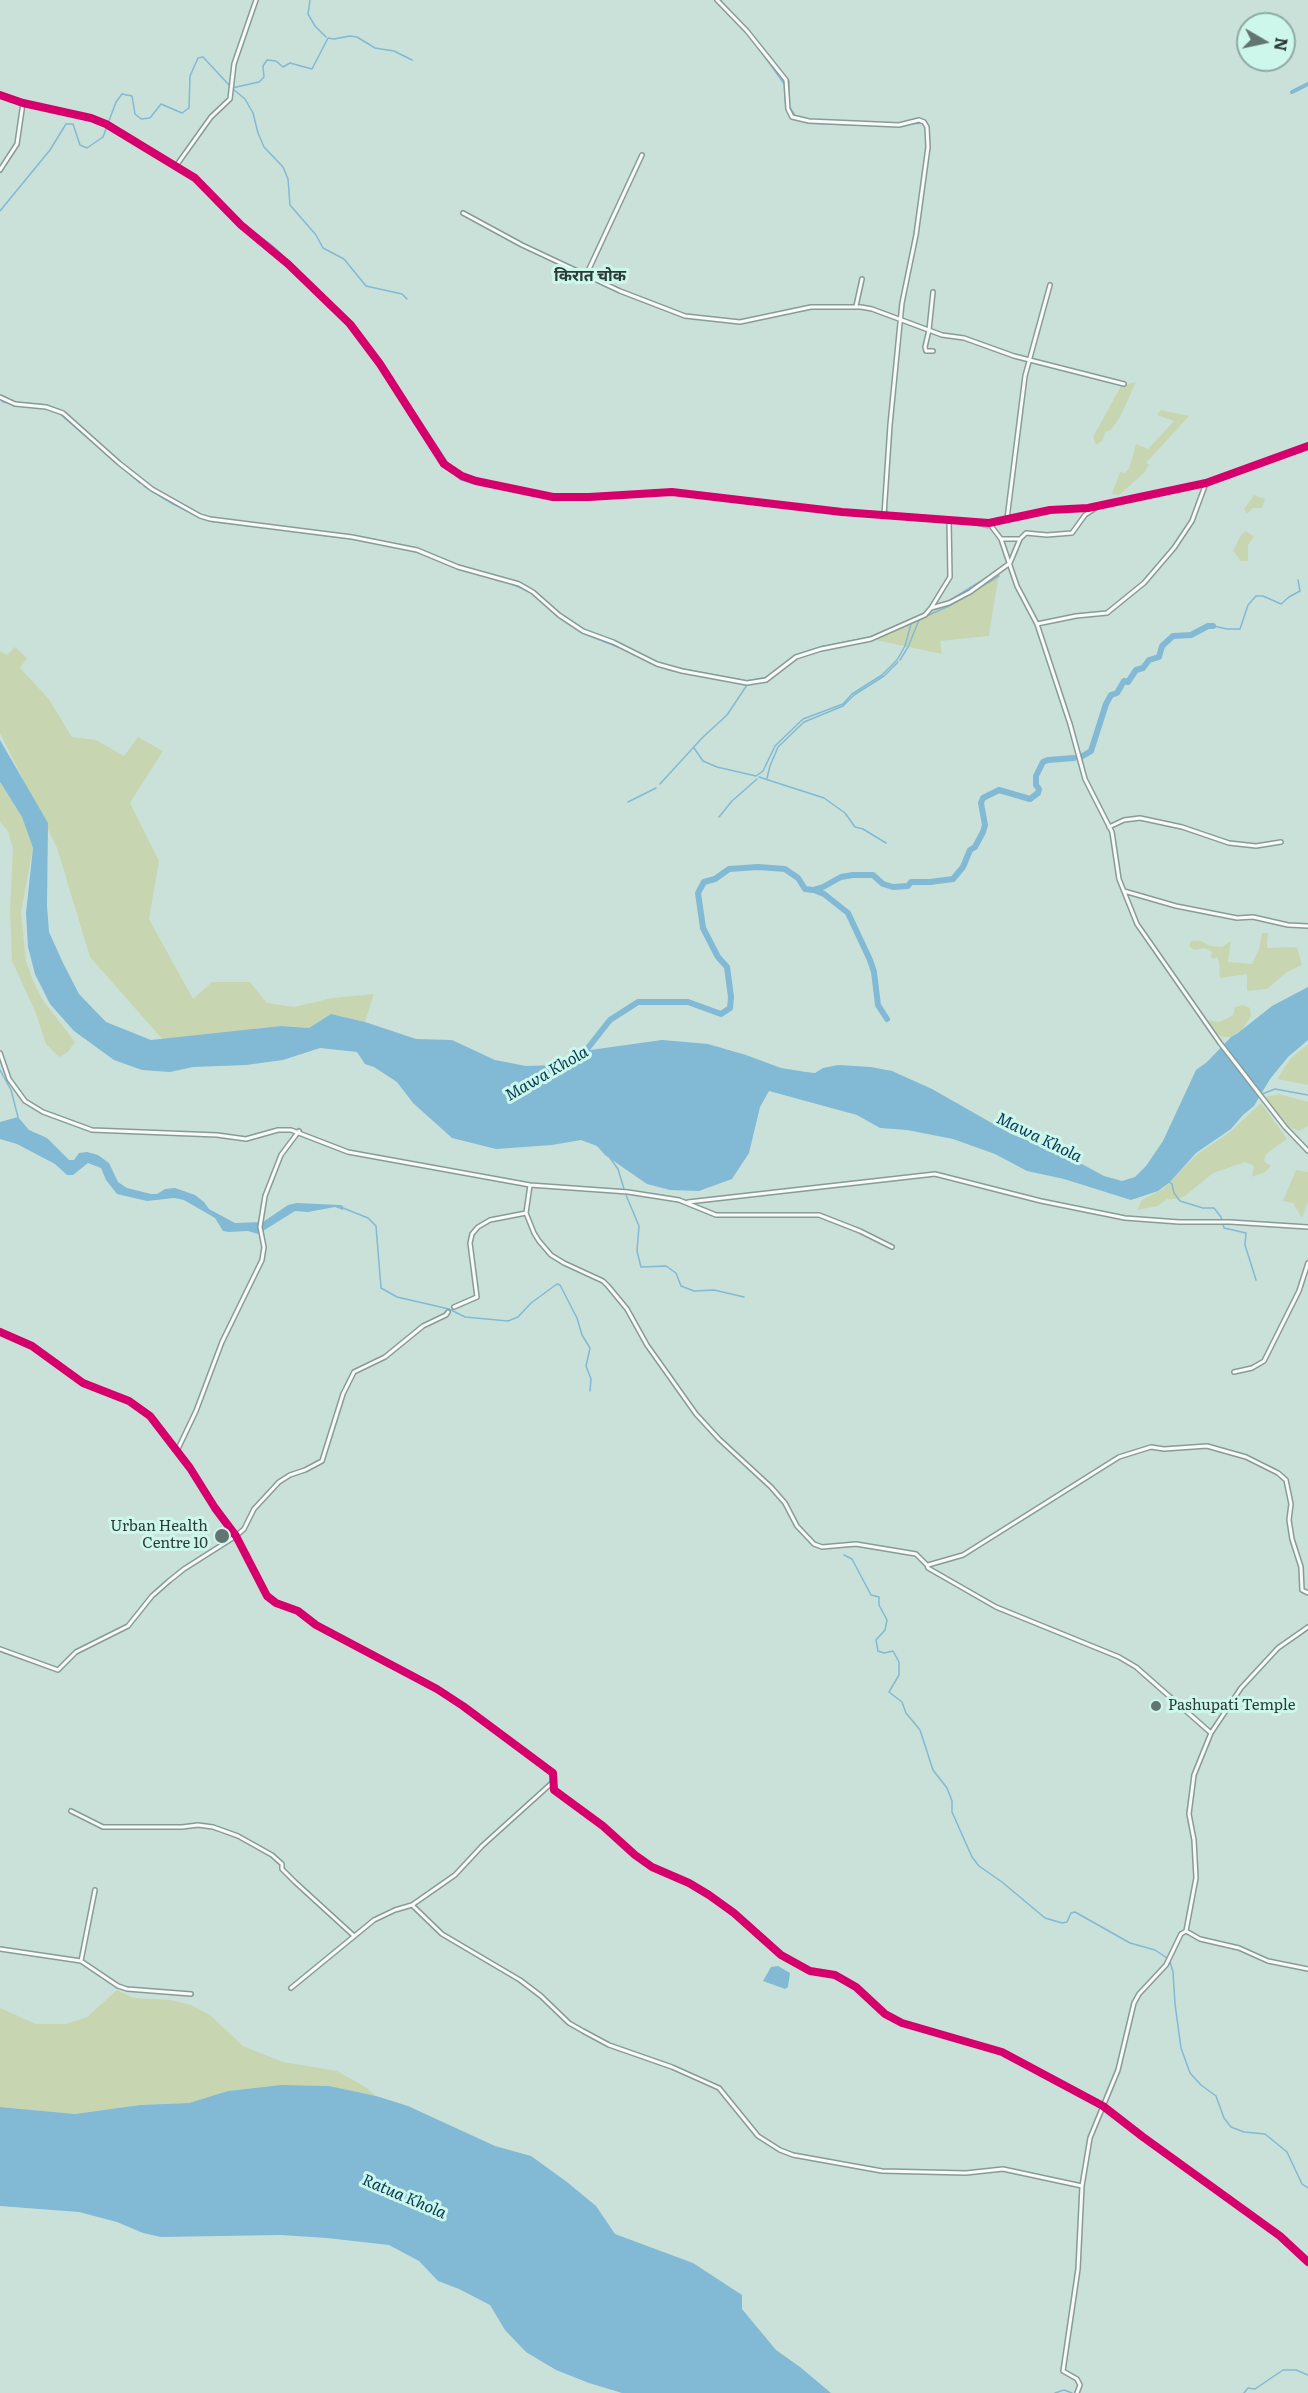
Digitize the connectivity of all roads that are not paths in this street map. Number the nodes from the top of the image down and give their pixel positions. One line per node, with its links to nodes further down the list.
1 (256, 0): 6 (street)
2 (717, 0): 14 (street)
3 (0, 95): 4 (street)
4 (23, 104): 6 (street); 7 (street)
5 (642, 155): 9 (street)
6 (176, 166): 23 (street)
7 (0, 170)
8 (463, 213): 9 (street)
9 (590, 276): 13 (street)
10 (862, 279): 13 (street)
11 (1050, 285): 17 (street)
12 (933, 292): 15 (street)
13 (856, 306): 14 (street)
14 (900, 319): 15 (street); 23 (street)
15 (929, 330): 16 (street); 17 (street)
16 (933, 351)
17 (1030, 360): 18 (street); 25 (street)
18 (1124, 384)
19 (0, 397): 30 (street)
20 (1308, 446): 21 (street)
21 (1206, 483): 22 (street); 31 (street)
22 (1101, 505): 25 (street); 28 (street)
23 (884, 515): 24 (street)
24 (949, 520): 26 (street); 30 (street)
25 (1007, 520): 26 (street)
26 (990, 523): 27 (street)
27 (1001, 539): 28 (street); 29 (street)
28 (1020, 539): 29 (street)
29 (1010, 563): 30 (street); 31 (street)
30 (931, 608)
31 (1037, 624): 32 (street)
32 (1109, 827): 33 (street); 34 (street)
33 (1281, 842)
34 (1124, 891): 35 (street); 38 (street)
35 (1308, 926)
36 (0, 1053): 37 (street)
37 (299, 1131): 39 (street); 49 (street)
38 (1308, 1151)
39 (530, 1185): 40 (street); 41 (street)
40 (688, 1202): 42 (street); 43 (street)
41 (526, 1214): 45 (street); 51 (street)
42 (1308, 1227)
43 (892, 1247)
44 (1308, 1263): 48 (street)
45 (454, 1307)
46 (448, 1312): 50 (street)
47 (0, 1332): 49 (street)
48 (1234, 1372)
49 (177, 1451): 50 (street)
50 (237, 1536): 54 (street); 56 (street)
51 (927, 1565): 52 (street); 55 (street)
52 (1308, 1593)
53 (1308, 1627): 55 (street)
54 (0, 1649)
55 (1211, 1733): 60 (street)
56 (554, 1781): 59 (street); 67 (street)
57 (71, 1810): 61 (street)
58 (95, 1890): 63 (street)
59 (412, 1905): 61 (street); 68 (street)
60 (1186, 1931): 64 (street); 67 (street)
61 (353, 1935): 65 (street)
62 (0, 1949): 63 (street)
63 (81, 1961): 66 (street)
64 (1308, 1969)
65 (291, 1988)
66 (191, 1994)
67 (1103, 2106): 68 (street); 69 (street)
68 (1082, 2186): 70 (street)
69 (1308, 2262)
70 (1077, 2393)

